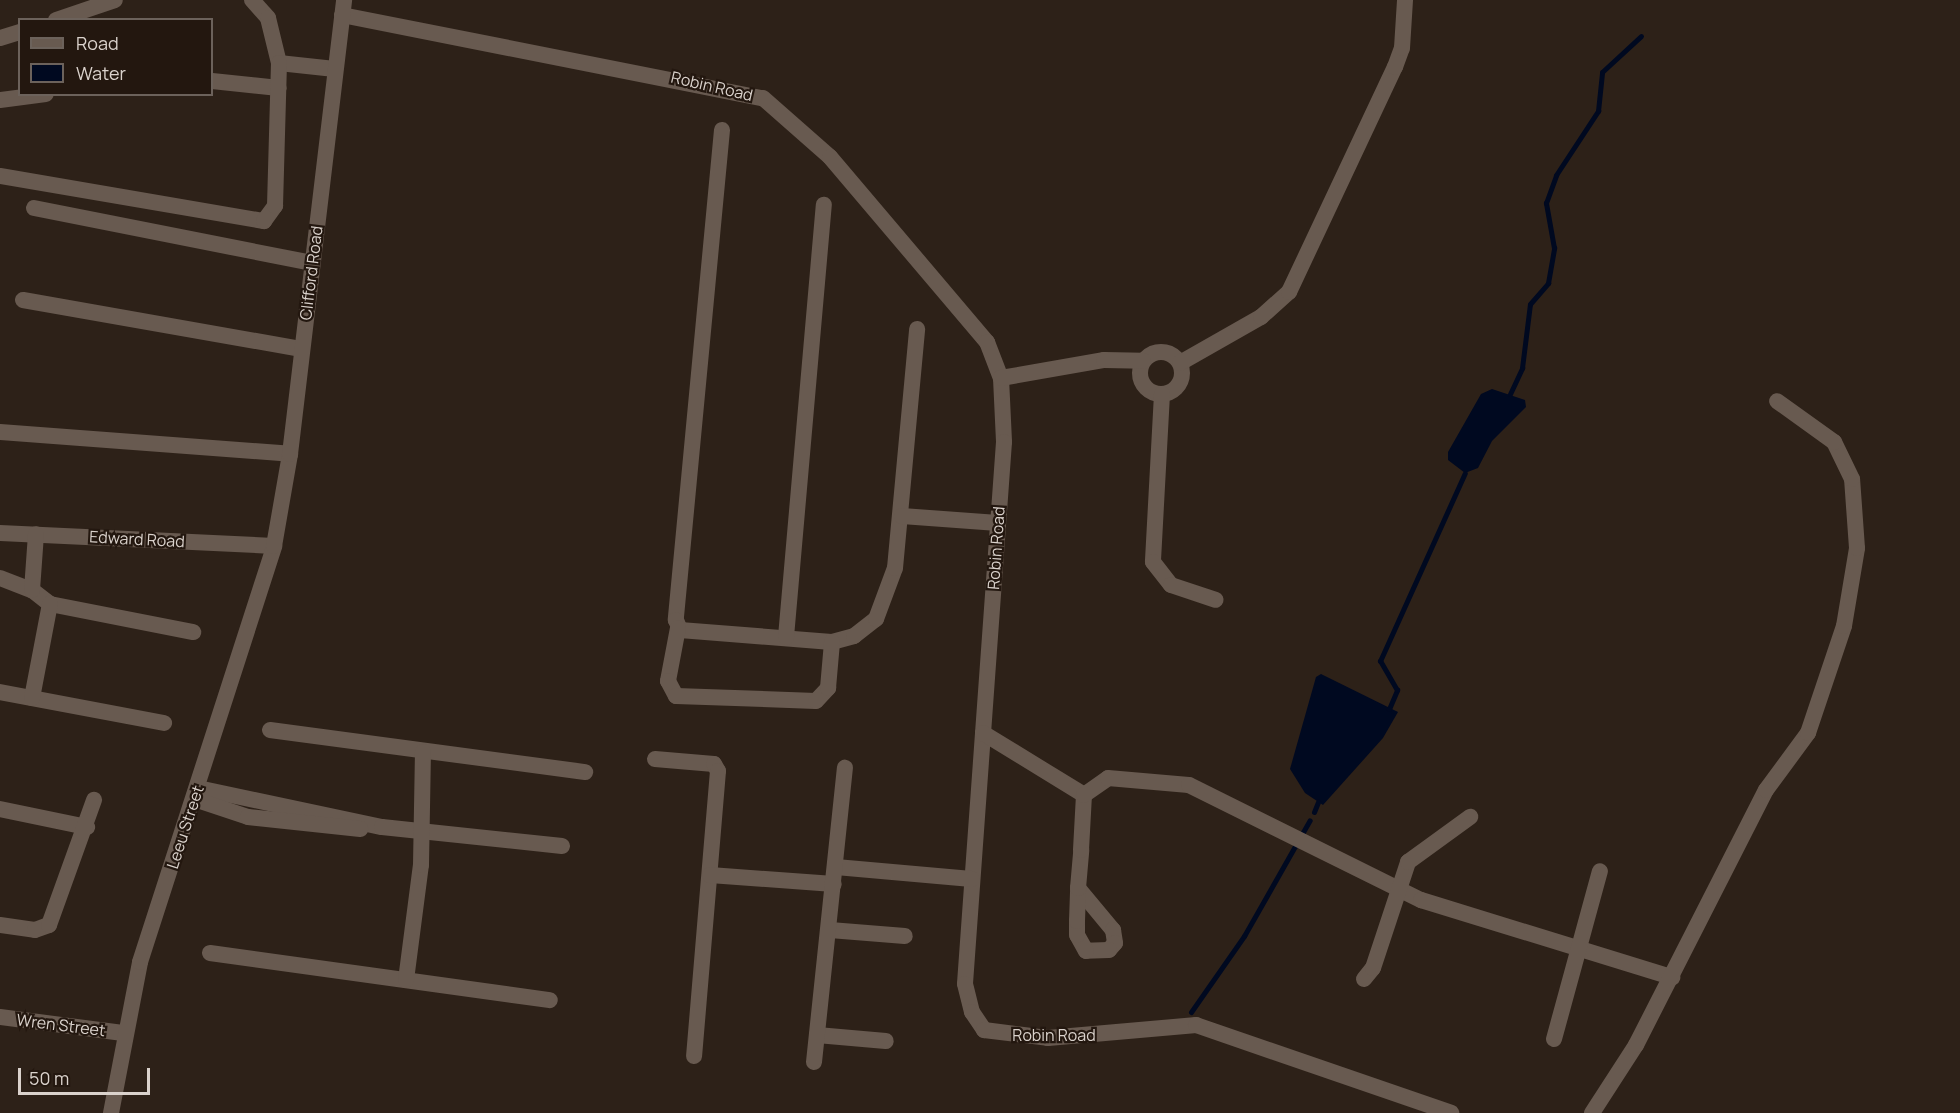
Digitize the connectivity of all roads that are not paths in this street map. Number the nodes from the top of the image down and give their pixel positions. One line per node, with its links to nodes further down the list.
1 (252, 0): 8 (street)
2 (1405, 0): 23 (street)
3 (343, 7): 9 (street, Clifford Road); 24 (street, Robin Road)
4 (107, 8): 5 (street)
5 (75, 17)
6 (18, 33): 7 (street)
7 (0, 38)
8 (279, 63): 9 (street); 11 (street)
9 (335, 69): 18 (street, Clifford Road)
10 (213, 81): 11 (street)
11 (279, 88): 15 (street)
12 (31, 96): 13 (street)
13 (0, 100)
14 (722, 130): 38 (street)
15 (0, 177)
16 (824, 205): 40 (street)
17 (34, 208): 18 (street)
18 (312, 263): 21 (street, Clifford Road)
19 (23, 300): 21 (street)
20 (917, 329): 29 (street)
21 (302, 348): 28 (street, Clifford Road)
22 (1143, 361): 23 (street); 24 (street); 25 (street)
23 (1180, 363): 25 (street)
24 (1001, 378): 30 (street, Robin Road)
25 (1162, 394): 36 (street)
26 (1778, 401): 70 (street)
27 (0, 432): 28 (street)
28 (290, 454): 33 (street, Clifford Road)
29 (902, 516): 30 (street); 41 (street)
30 (998, 523): 46 (street, Robin Road)
31 (0, 532): 32 (street, Edward Road)
32 (36, 534): 33 (street, Edward Road); 35 (street)
33 (274, 546): 51 (street, Leeu Street)
34 (0, 578): 35 (street)
35 (32, 590): 37 (street)
36 (1216, 600)
37 (50, 604): 39 (street); 43 (street)
38 (678, 628): 40 (street); 41 (street)
39 (193, 632)
40 (786, 637): 41 (street)
41 (832, 642)
42 (0, 692): 43 (street)
43 (32, 698): 44 (street)
44 (164, 723)
45 (270, 730): 47 (street)
46 (983, 733): 52 (street); 62 (street, Robin Road)
47 (423, 752): 50 (street); 57 (street)
48 (655, 759): 60 (street)
49 (845, 768): 61 (street)
50 (585, 772)
51 (196, 793): 57 (street); 75 (street, Leeu Street)
52 (1083, 795): 63 (street); 64 (street)
53 (94, 800): 56 (street)
54 (0, 809): 56 (street)
55 (1470, 817): 64 (street)
56 (87, 827): 65 (street)
57 (418, 831): 58 (street); 72 (street)
58 (562, 846)
59 (1600, 871): 68 (street)
60 (710, 875): 61 (street); 79 (street)
61 (835, 876): 62 (street); 66 (street)
62 (971, 879): 82 (street, Robin Road)
63 (1078, 888)
64 (1397, 888): 68 (street); 71 (street)
65 (0, 925)
66 (830, 930): 67 (street); 76 (street)
67 (905, 936)
68 (1577, 948): 70 (street); 77 (street)
69 (210, 953): 72 (street)
70 (1672, 977): 83 (street)
71 (1364, 979)
72 (406, 980): 73 (street)
73 (550, 1000)
74 (0, 1017): 75 (street, Wren Street)
75 (123, 1033): 81 (street, Leeu Street)
76 (817, 1035): 78 (street); 80 (street)
77 (1554, 1039)
78 (886, 1041)
79 (694, 1056)
80 (814, 1062)
81 (111, 1113)
82 (1451, 1113)
83 (1592, 1113)

